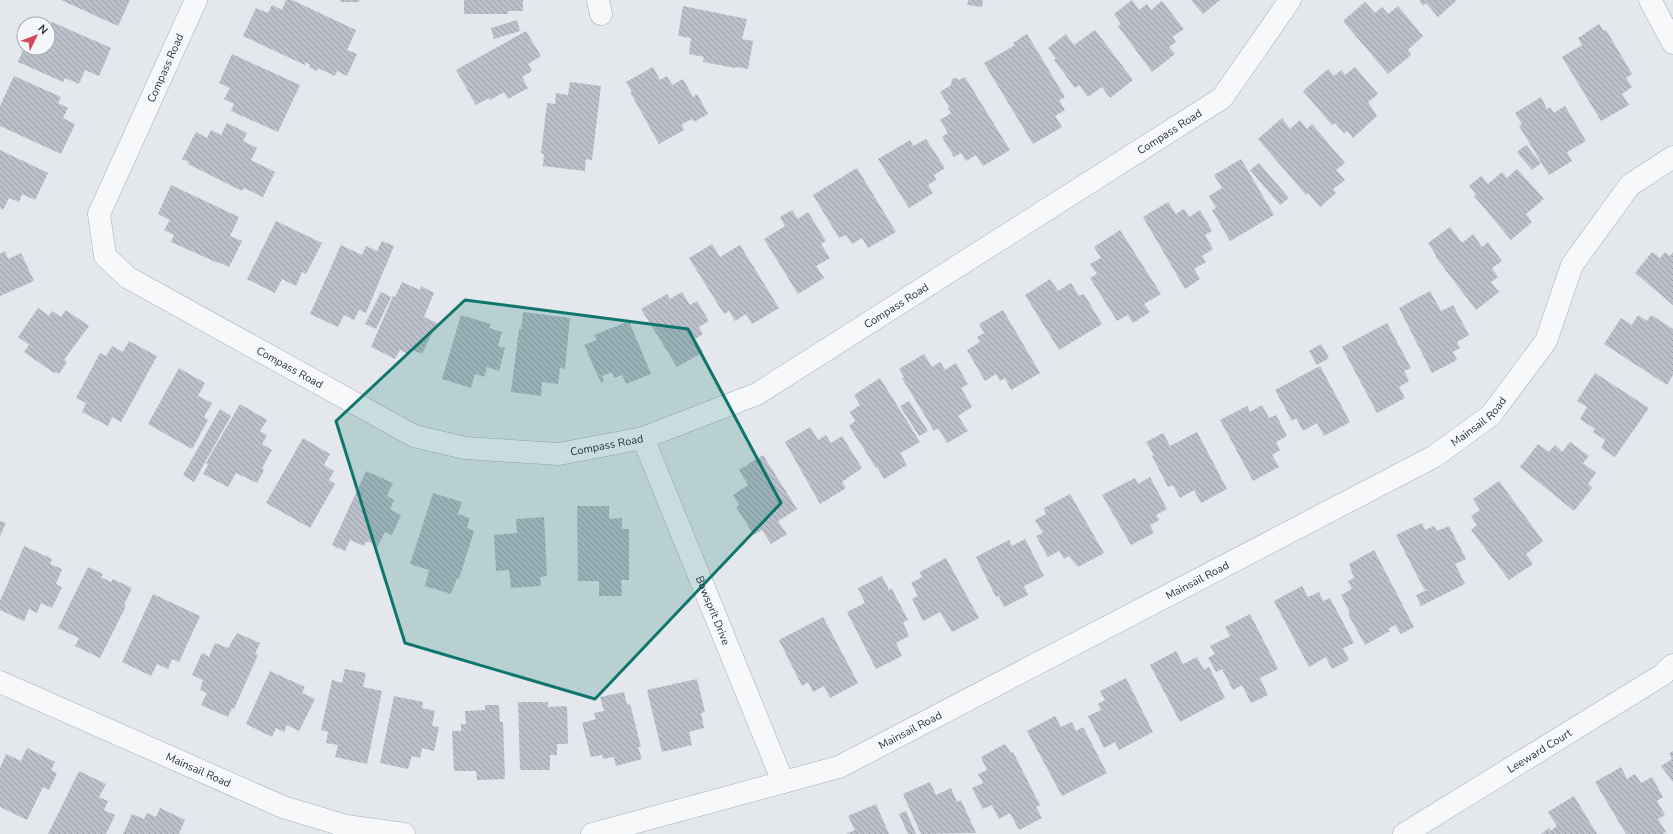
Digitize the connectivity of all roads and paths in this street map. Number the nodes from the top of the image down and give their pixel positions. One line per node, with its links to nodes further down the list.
1 (196, 0): 6 (street, Compass Road)
2 (1290, 0): 6 (street, Compass Road)
3 (1650, 0): 4 (street)
4 (1673, 43)
5 (1673, 157): 9 (street, Mainsail Road)
6 (643, 438): 9 (street, Bowsprit Drive)
7 (1673, 665): 12 (street, Leeward Court)
8 (0, 682): 10 (street, Mainsail Road)
9 (783, 782): 11 (street, Mainsail Road)
10 (404, 834)
11 (592, 834)
12 (1404, 834)

